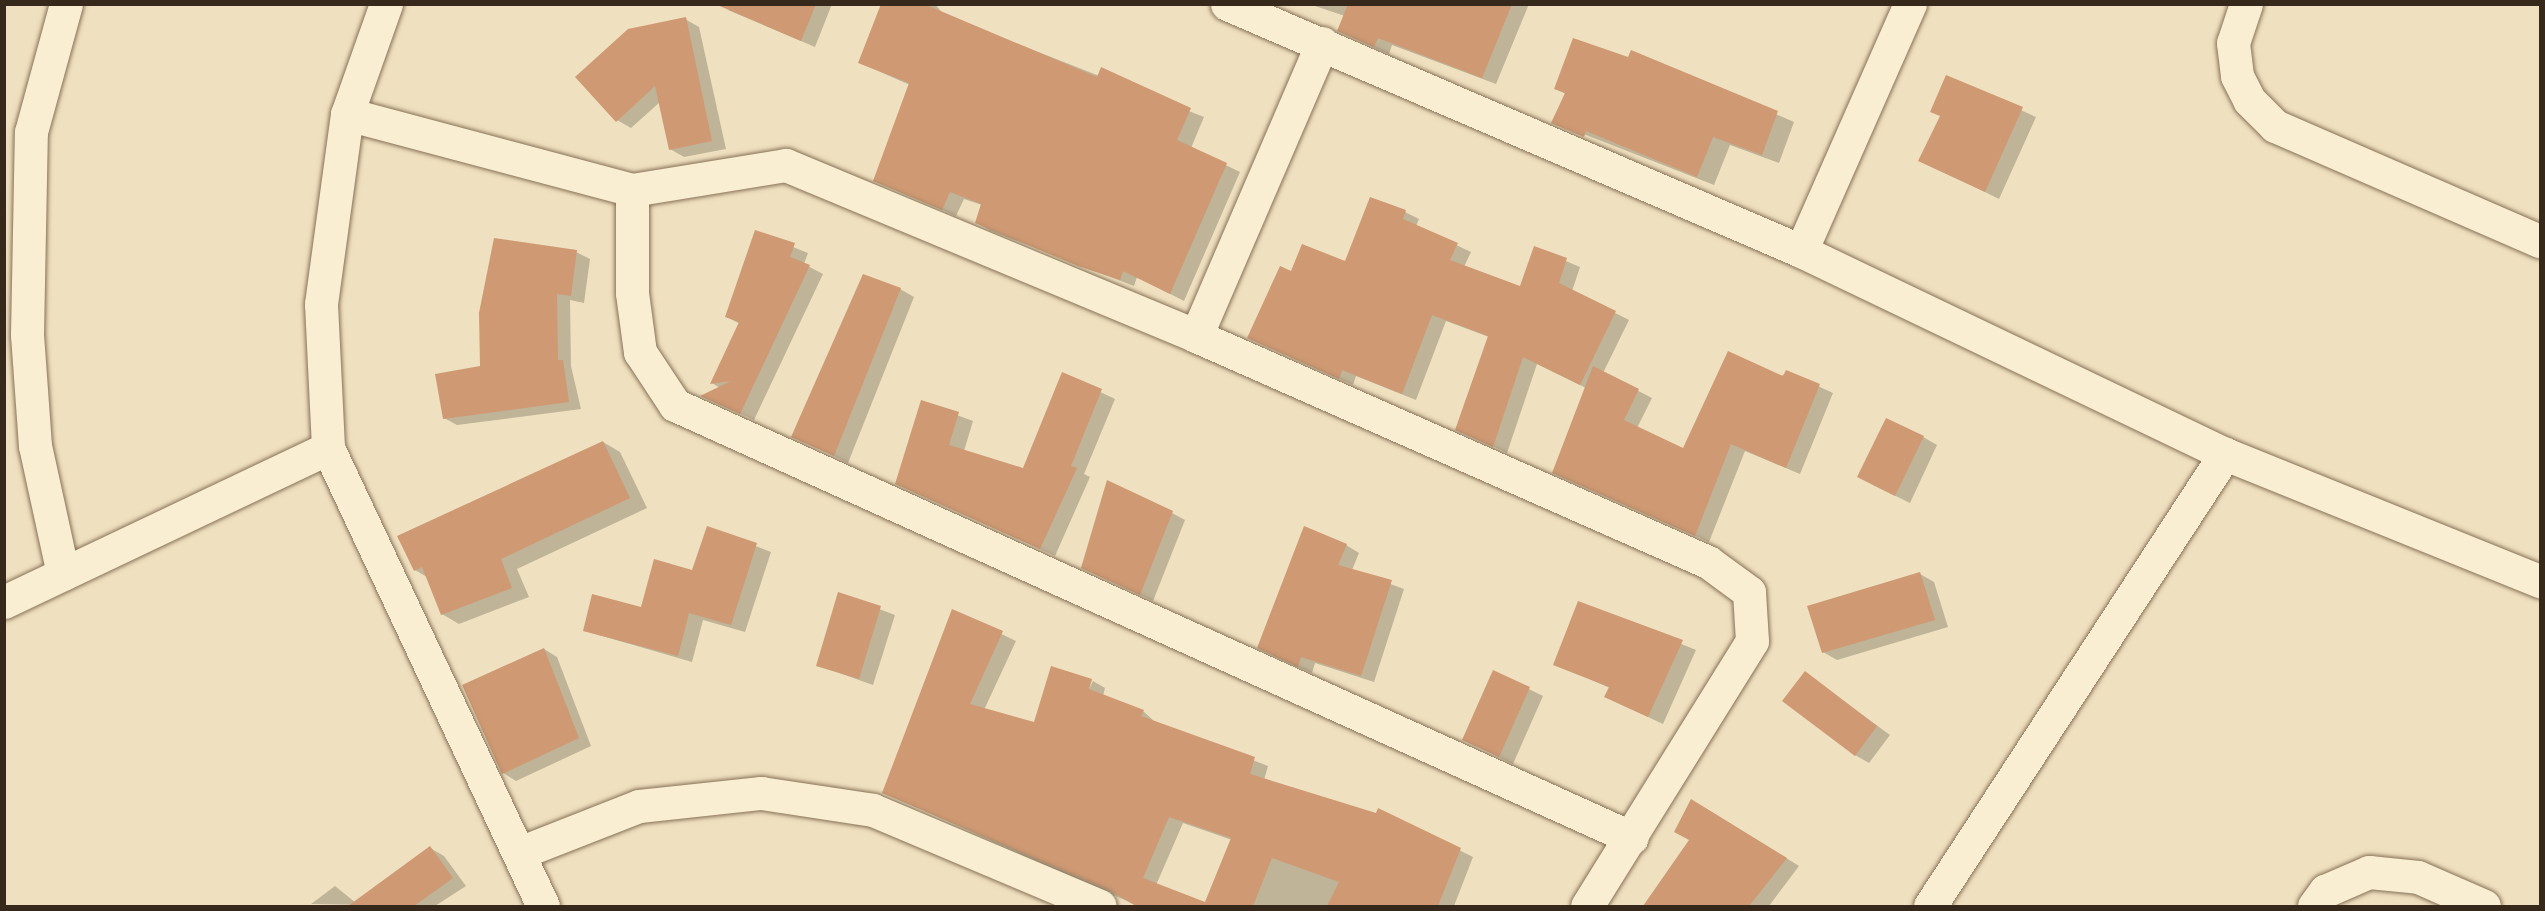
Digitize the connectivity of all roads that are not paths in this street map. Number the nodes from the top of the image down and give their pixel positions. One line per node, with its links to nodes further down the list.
1 (66, 4): 14 (street)
2 (386, 4): 7 (street)
3 (1227, 4): 6 (street)
4 (1910, 4): 10 (street)
5 (2246, 4): 9 (street)
6 (1322, 44): 10 (street); 11 (street)
7 (347, 114): 8 (street); 12 (street)
8 (632, 190): 11 (street); 17 (street)
9 (2541, 241)
10 (1801, 251): 13 (street)
11 (1196, 336): 17 (street)
12 (328, 448): 14 (street); 18 (street)
13 (2225, 454): 15 (street); 22 (street)
14 (63, 574): 16 (street)
15 (2541, 581)
16 (4, 602)
17 (1632, 838): 21 (street)
18 (519, 853): 19 (street); 20 (street)
19 (543, 906)
20 (1100, 906)
21 (1587, 906)
22 (1930, 906)
23 (2314, 906): 24 (street)
24 (2484, 906)

